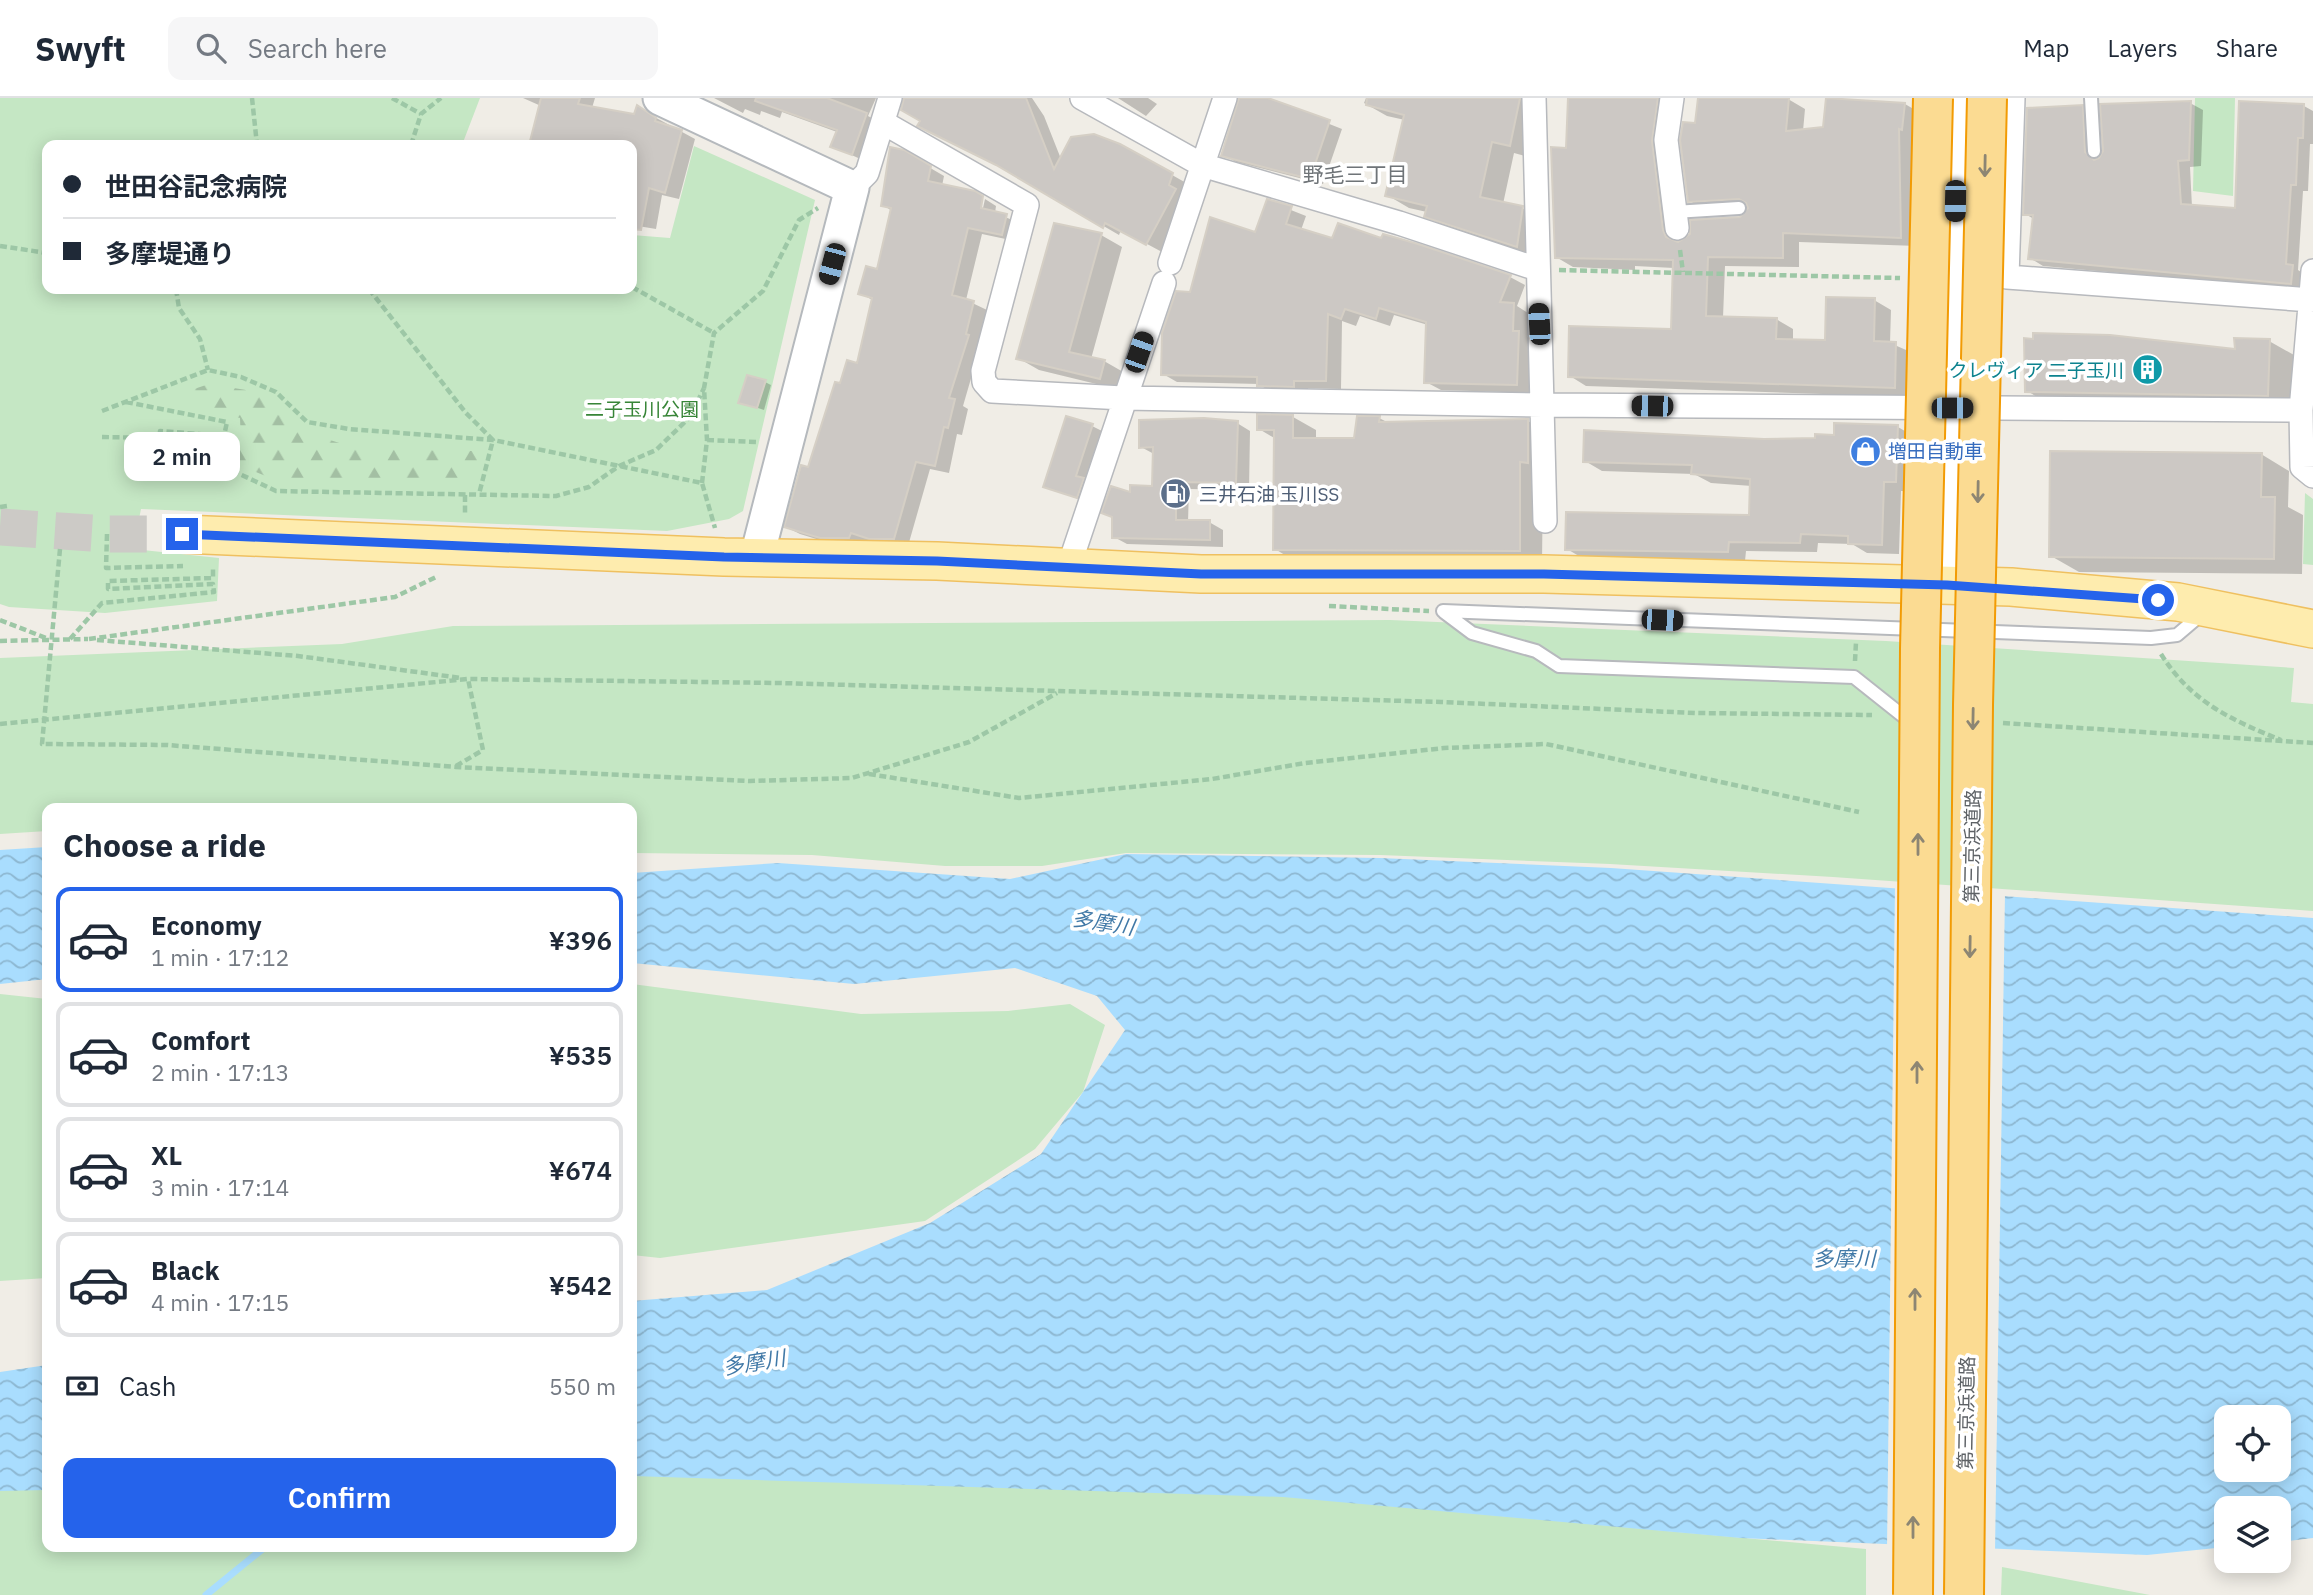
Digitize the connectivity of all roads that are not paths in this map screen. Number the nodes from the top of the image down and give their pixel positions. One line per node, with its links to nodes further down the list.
1 (660, 98): 15 (street)
2 (890, 98): 12 (street)
3 (1083, 98): 14 (street)
4 (1225, 98): 14 (street)
5 (1534, 98): 18 (street)
6 (1672, 98): 17 (street)
7 (1933, 98): 34 (highway, one-way to 7, bridge)
8 (1955, 98): 23 (street)
9 (1987, 98): 35 (highway, 第三京浜道路, one-way to 35, bridge)
10 (2013, 98): 20 (street)
11 (2091, 98): 13 (lane)
12 (884, 123): 15 (street); 21 (street)
13 (2094, 151)
14 (1202, 165): 18 (street); 21 (street)
15 (852, 188): 28 (street)
16 (1739, 208): 17 (lane)
17 (1676, 220)
18 (1537, 269): 22 (street)
19 (2313, 271): 20 (street)
20 (2311, 300): 24 (street)
21 (1123, 398): 22 (street); 30 (street)
22 (1543, 405): 23 (street); 26 (street)
23 (1952, 408): 24 (street); 29 (street)
24 (2301, 410): 25 (street)
25 (2313, 476)
26 (1545, 521)
27 (185, 550): 28 (main road)
28 (741, 556): 30 (main road)
29 (1947, 561)
30 (1068, 569): 31 (main road)
31 (2208, 609): 32 (main road); 33 (lane)
32 (2313, 629)
33 (1903, 716)
34 (1913, 1595)
35 (1964, 1595)

